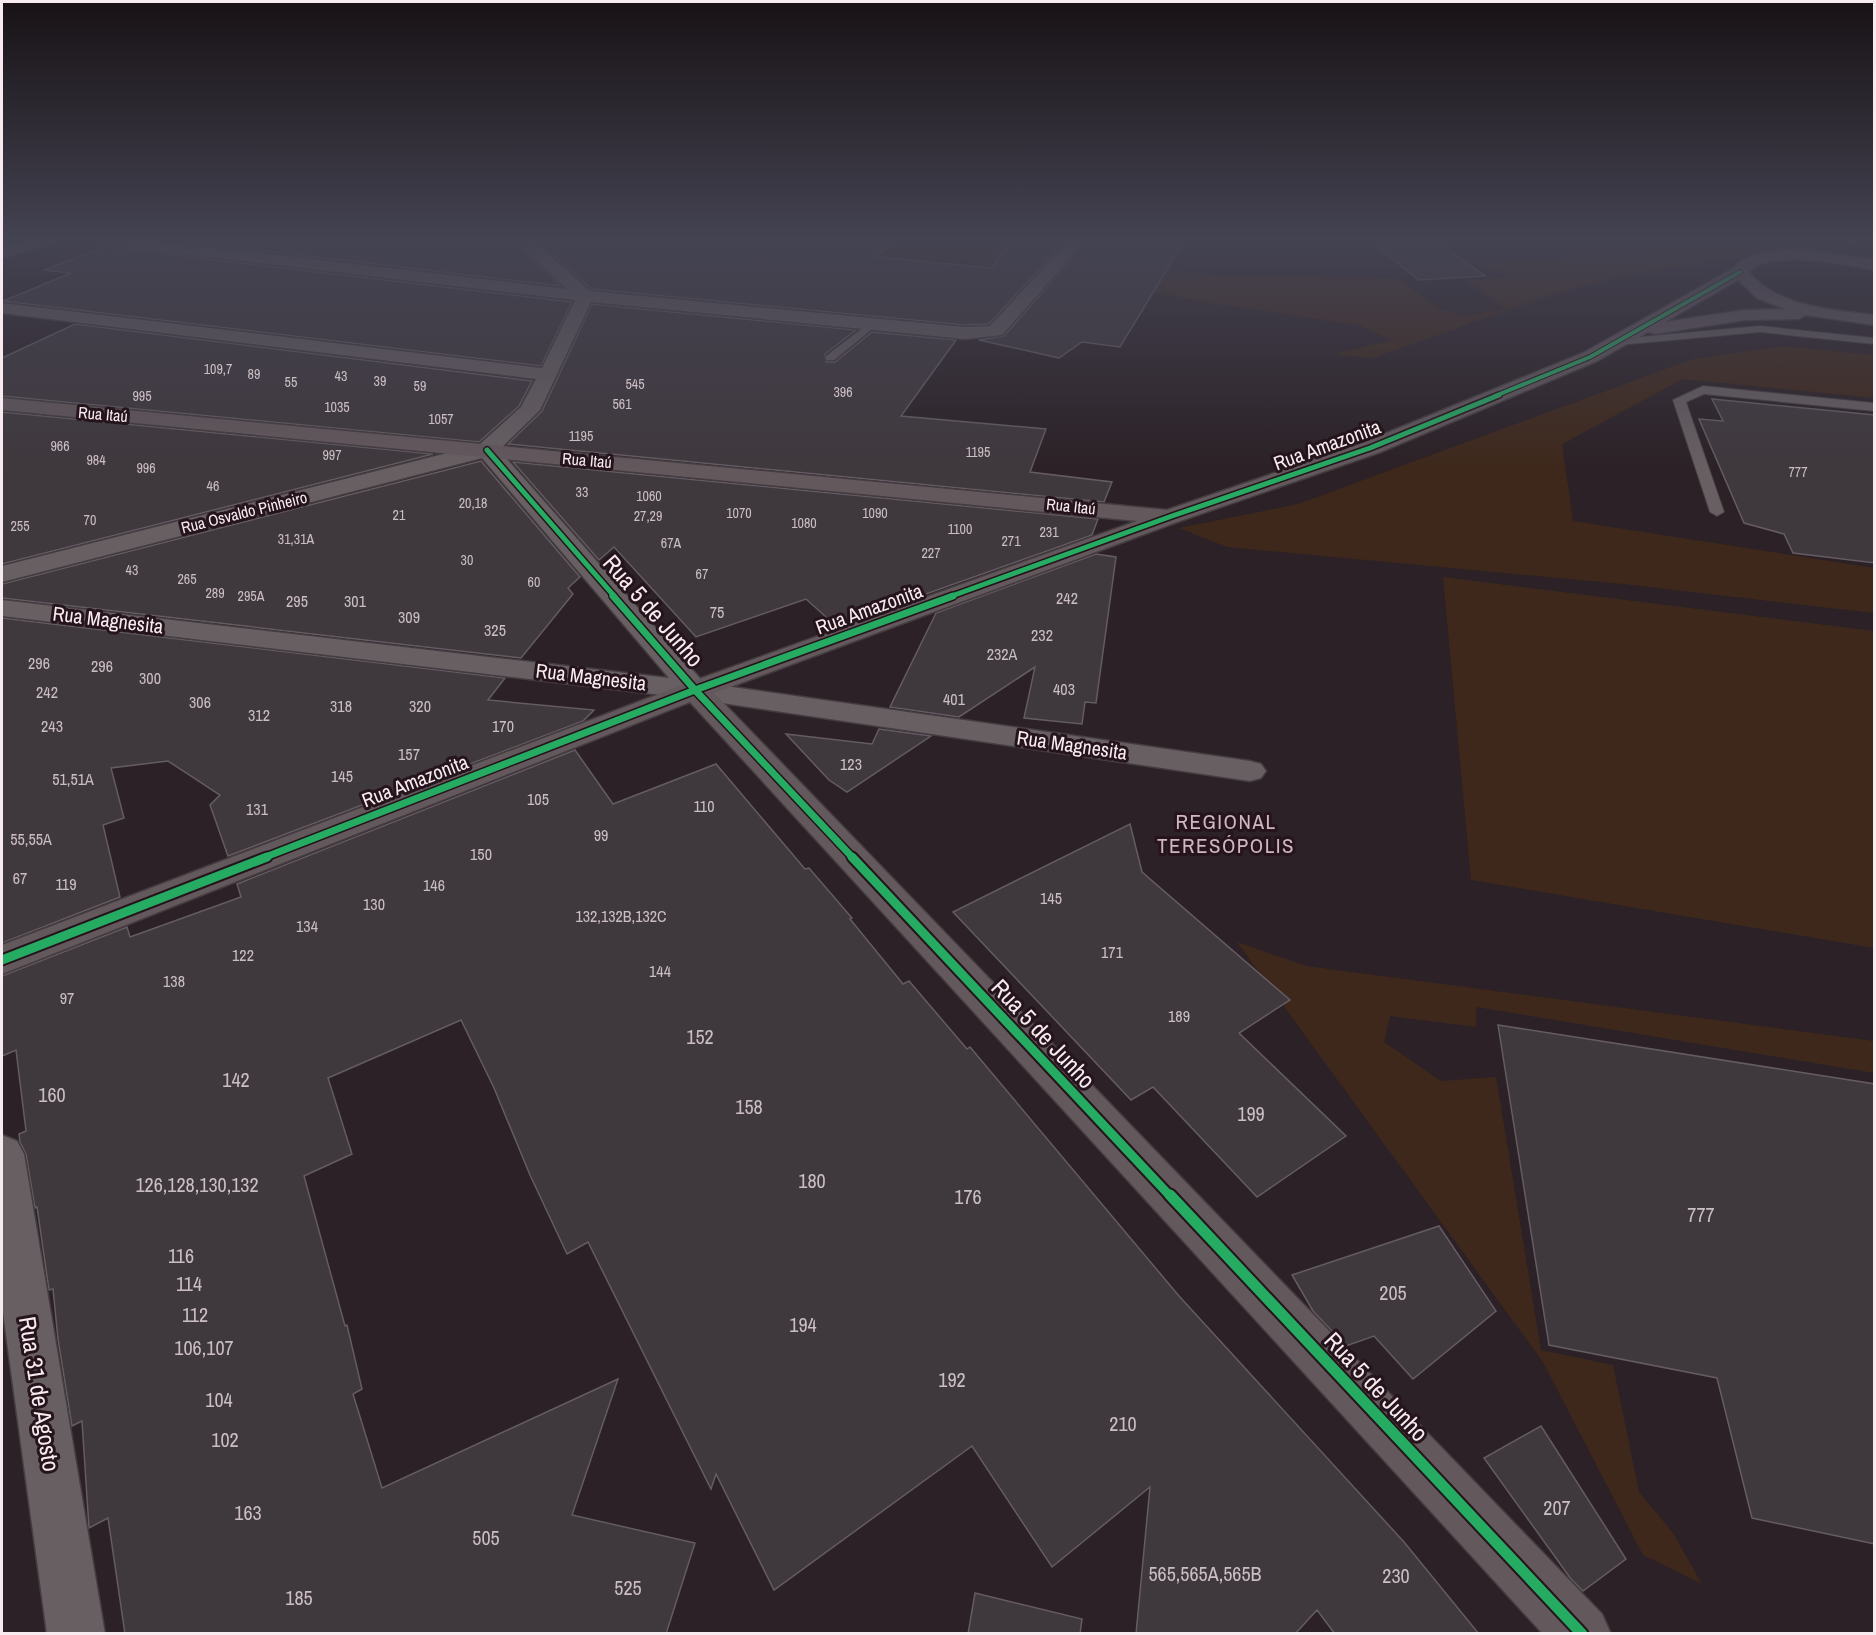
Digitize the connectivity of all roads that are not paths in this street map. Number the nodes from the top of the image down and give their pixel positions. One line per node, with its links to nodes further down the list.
1 (70, 316): 13 (street)
2 (576, 316): 13 (street)
3 (793, 316): 9 (street)
4 (1008, 316): 9 (street)
5 (1663, 316): 10 (street, Rua Amazonita)
6 (1738, 316): 10 (street, Rua Amazonita)
7 (1848, 316): 8 (street, Rua Amazonita)
8 (1875, 320)
9 (872, 324): 12 (lane)
10 (1627, 337): 11 (lane); 18 (street, Rua Amazonita)
11 (1875, 341)
12 (830, 358)
13 (549, 375): 16 (street)
14 (2, 404): 16 (street, Rua Itaú)
15 (1875, 407): 17 (lane)
16 (487, 450): 18 (street, Rua Itaú); 19 (street, Rua Osvaldo Pinheiro); 21 (street, Rua 5 de Junho)
17 (1717, 512)
18 (1172, 516): 21 (street, Rua Amazonita)
19 (2, 574)
20 (2, 608): 21 (street, Rua Magnesita)
21 (695, 690): 22 (street, Rua Magnesita); 23 (street, Rua Amazonita); 26 (street, Rua 5 de Junho)
22 (1250, 771)
23 (2, 960)
24 (2, 1154): 25 (street, Rua 31 de Agosto)
25 (76, 1634)
26 (1582, 1634)

